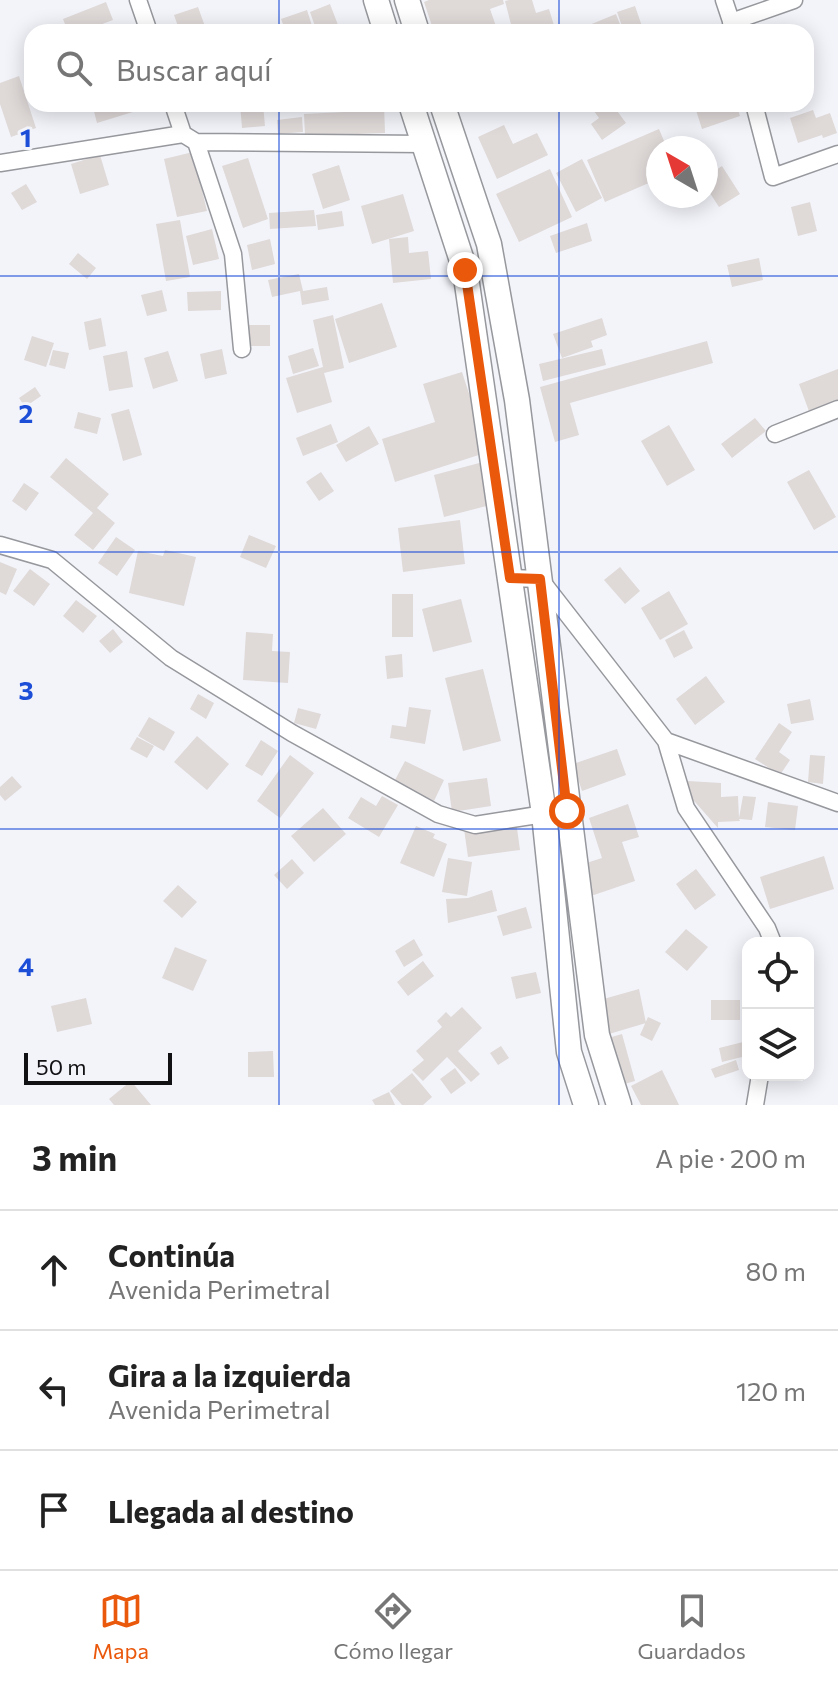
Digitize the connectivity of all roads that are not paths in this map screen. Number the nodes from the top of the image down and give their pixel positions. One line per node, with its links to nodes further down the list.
1 (138, 0): 6 (street)
2 (376, 0): 7 (main road)
3 (407, 0): 8 (main road)
4 (724, 0): 9 (street)
5 (794, 0): 10 (street)
6 (146, 24)
7 (384, 24)
8 (414, 24)
9 (732, 24)
10 (740, 24)
11 (177, 112): 15 (street)
12 (414, 112): 16 (main road)
13 (445, 112): 24 (main road)
14 (756, 112): 17 (street)
15 (190, 138): 16 (street); 18 (street); 19 (street)
16 (424, 144): 23 (main road)
17 (838, 154)
18 (0, 163)
19 (242, 349)
20 (838, 409): 21 (street)
21 (775, 434)
22 (0, 545): 27 (street)
23 (510, 578): 24 (street); 27 (main road)
24 (540, 579): 25 (street); 31 (main road)
25 (666, 741): 26 (street); 28 (street)
26 (838, 803)
27 (544, 814): 30 (main road)
28 (771, 937)
29 (759, 1081): 32 (street)
30 (586, 1105)
31 (619, 1105)
32 (755, 1105)

